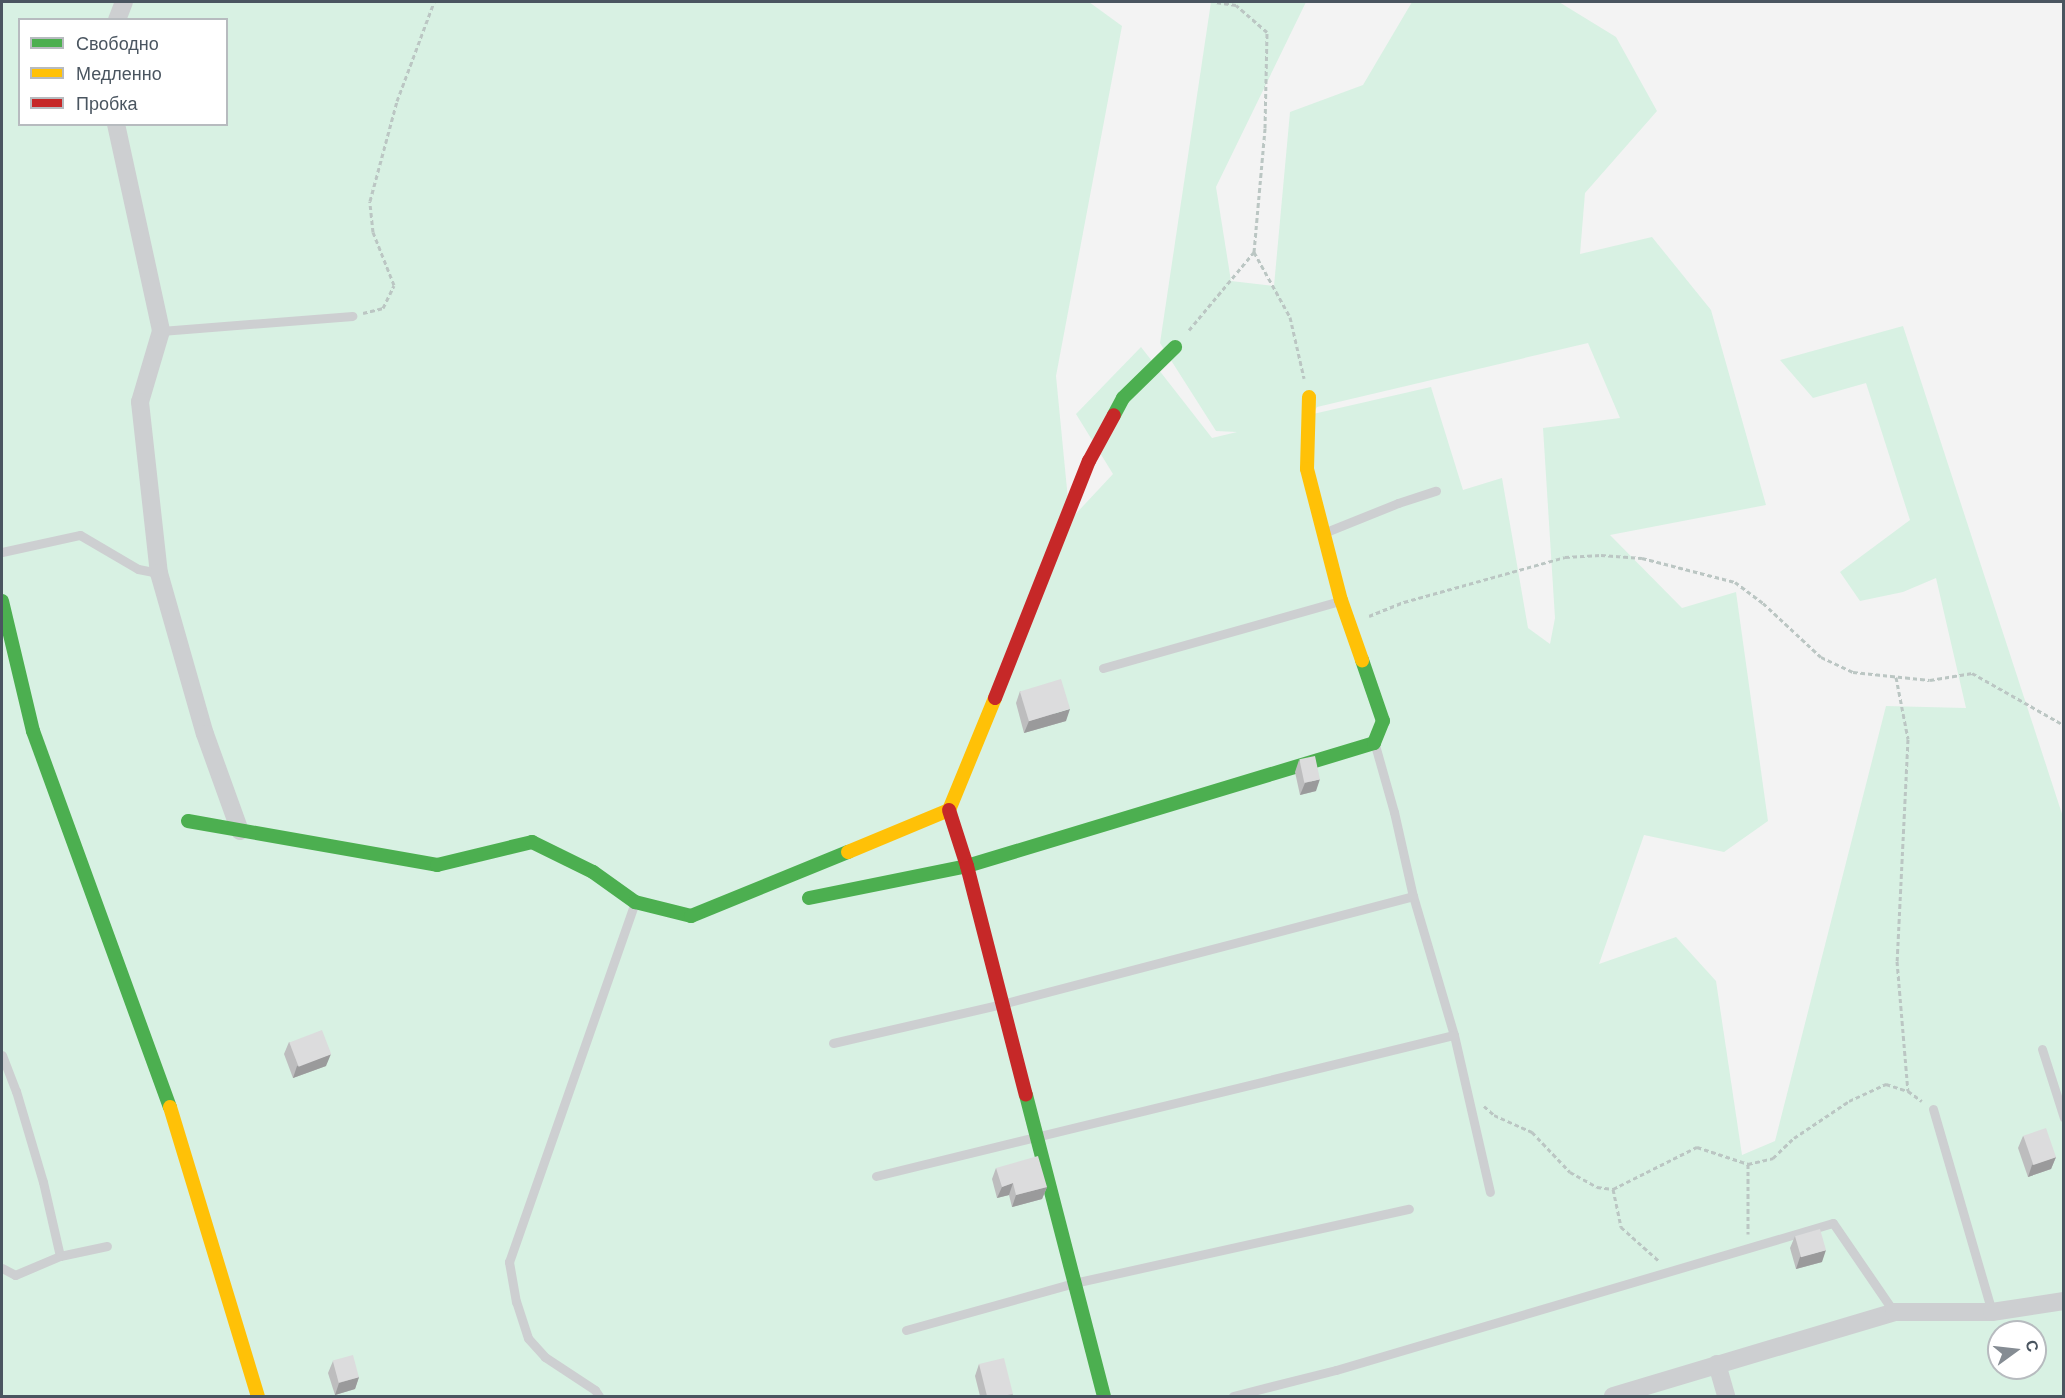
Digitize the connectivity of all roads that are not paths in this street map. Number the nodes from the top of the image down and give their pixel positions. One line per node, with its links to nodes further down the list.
1 (124, 2): 2 (street)
2 (118, 18)
3 (116, 126): 5 (street)
4 (352, 316): 5 (lane)
5 (161, 331): 11 (street)
6 (1175, 347): 16 (street)
7 (1309, 397): 9 (street)
8 (1436, 491): 9 (lane)
9 (1324, 533): 12 (street)
10 (2, 552): 11 (lane)
11 (159, 573): 18 (street)
12 (1341, 600): 14 (lane); 15 (street)
13 (2, 601): 43 (street)
14 (1103, 668)
15 (1374, 743): 19 (street); 20 (lane)
16 (949, 810): 19 (street); 22 (street)
17 (188, 821): 18 (street)
18 (240, 831): 22 (street)
19 (967, 866): 21 (street); 23 (street)
20 (1413, 896): 23 (lane); 24 (lane)
21 (809, 898)
22 (635, 902): 44 (lane)
23 (1002, 1004): 25 (lane); 30 (street)
24 (1454, 1035): 30 (lane); 32 (lane)
25 (833, 1043)
26 (2042, 1049): 29 (lane)
27 (2, 1055): 35 (lane)
28 (1933, 1109): 40 (lane)
29 (2064, 1118)
30 (1036, 1138): 31 (lane); 37 (street)
31 (876, 1176)
32 (1490, 1192)
33 (1409, 1209): 37 (lane)
34 (107, 1246): 35 (lane)
35 (60, 1256): 36 (lane)
36 (2, 1268)
37 (1074, 1283): 41 (lane); 45 (street)
38 (2064, 1301): 40 (street)
39 (1894, 1312): 40 (street); 42 (street); 46 (lane)
40 (1992, 1312)
41 (906, 1330)
42 (1717, 1364): 47 (street); 48 (street)
43 (258, 1396)
44 (598, 1396)
45 (1104, 1396)
46 (1233, 1396)
47 (1612, 1396)
48 (1726, 1396)

